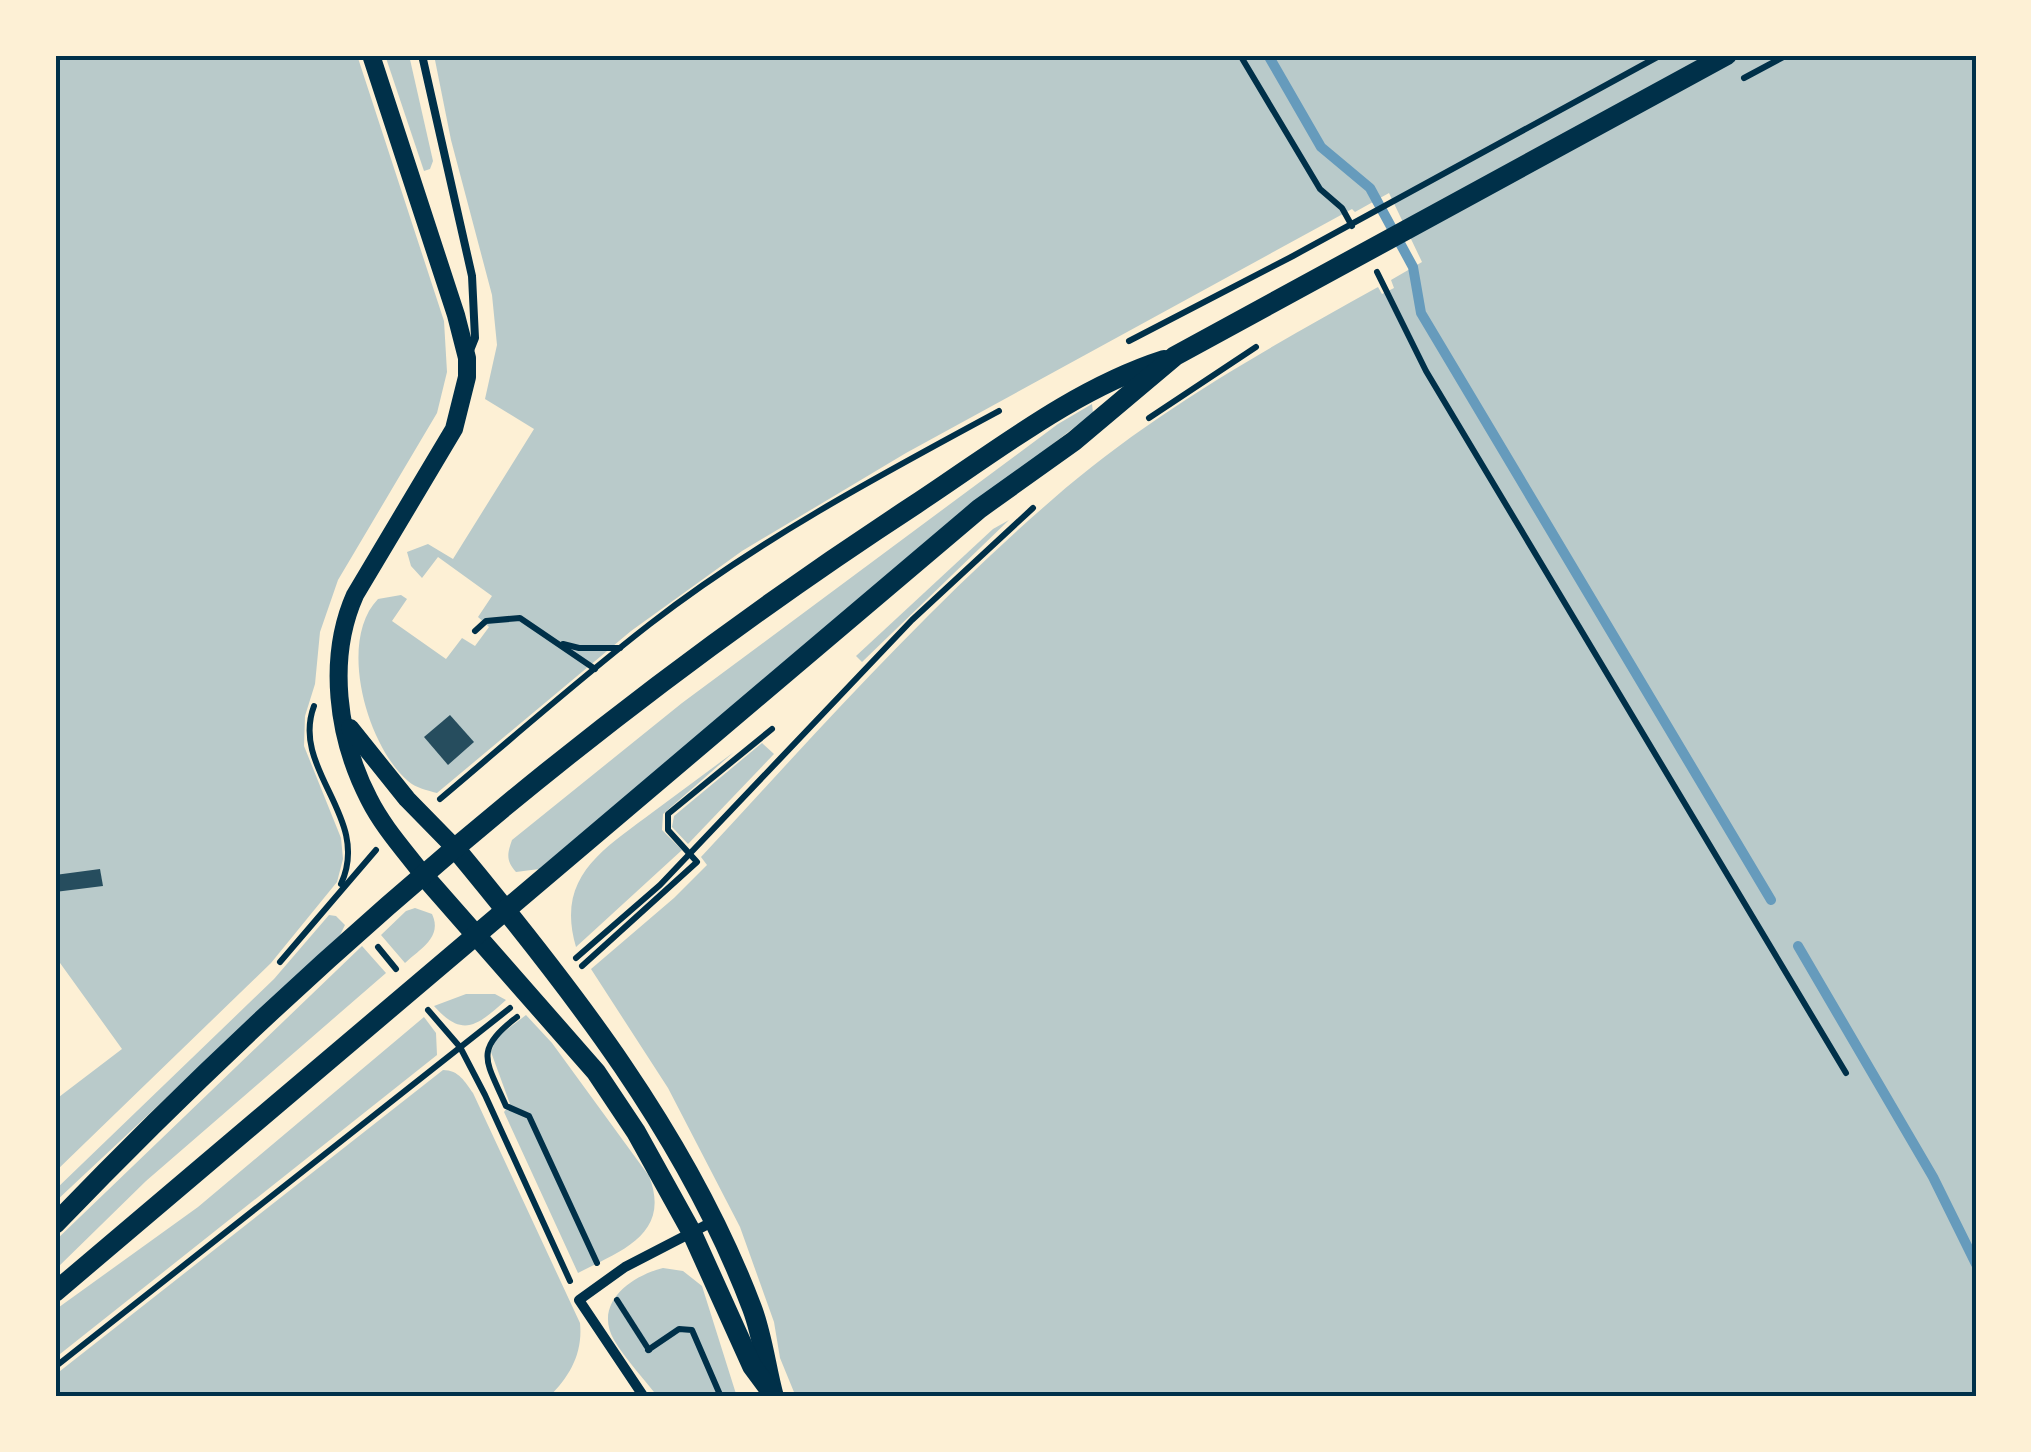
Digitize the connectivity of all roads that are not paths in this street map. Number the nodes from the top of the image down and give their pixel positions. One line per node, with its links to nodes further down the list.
1 (371, 55): 5 (street)
2 (422, 55): 5 (lane)
3 (1727, 55): 4 (main road)
4 (1175, 356): 7 (main road); 9 (main road)
5 (467, 358): 6 (street)
6 (344, 720): 7 (street); 8 (street)
7 (455, 848): 8 (main road); 9 (main road)
8 (424, 876): 10 (main road); 12 (main road)
9 (507, 911): 10 (main road); 11 (main road)
10 (475, 937): 13 (main road); 14 (main road)
11 (714, 1220): 13 (street); 15 (main road)
12 (55, 1224)
13 (692, 1233): 15 (main road); 16 (street)
14 (55, 1292)
15 (773, 1396)
16 (644, 1397)

